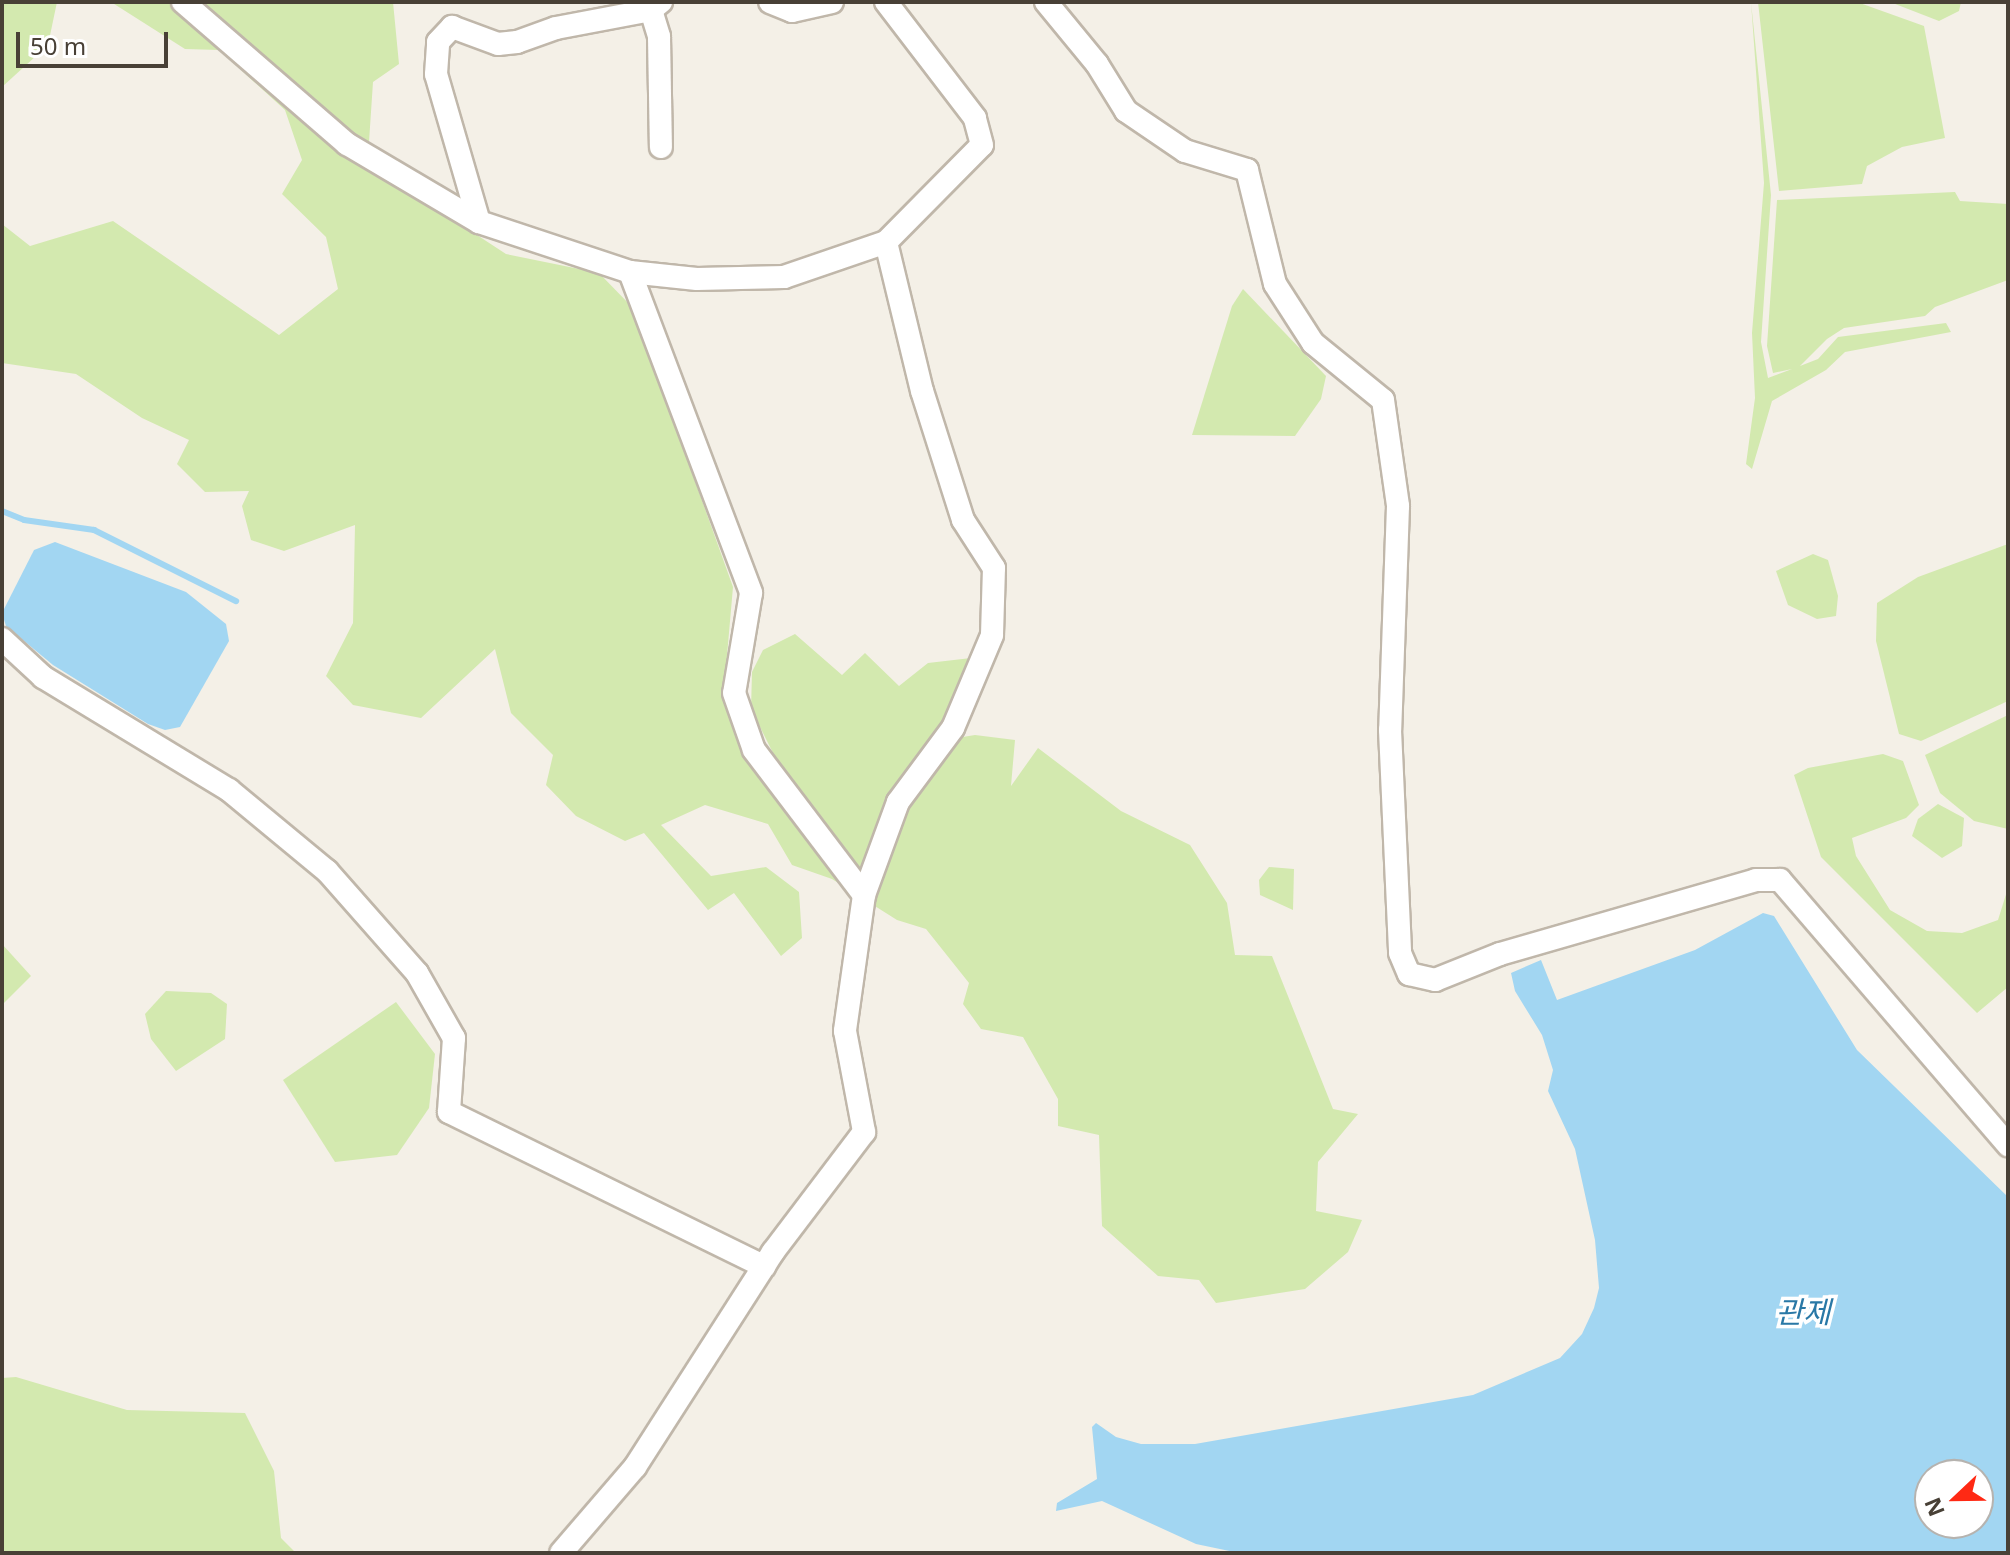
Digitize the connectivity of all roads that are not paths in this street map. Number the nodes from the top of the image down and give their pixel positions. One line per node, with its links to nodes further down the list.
1 (183, 2): 8 (street)
2 (770, 2): 3 (street)
3 (832, 2)
4 (886, 2): 9 (street)
5 (1046, 2): 13 (street)
6 (656, 6): 7 (street); 8 (street)
7 (661, 147)
8 (479, 222): 10 (street)
9 (886, 242): 10 (street); 12 (street)
10 (630, 272): 12 (street)
11 (2, 639): 14 (street)
12 (864, 895): 14 (street)
13 (2008, 1145)
14 (764, 1266): 15 (street)
15 (561, 1553)

